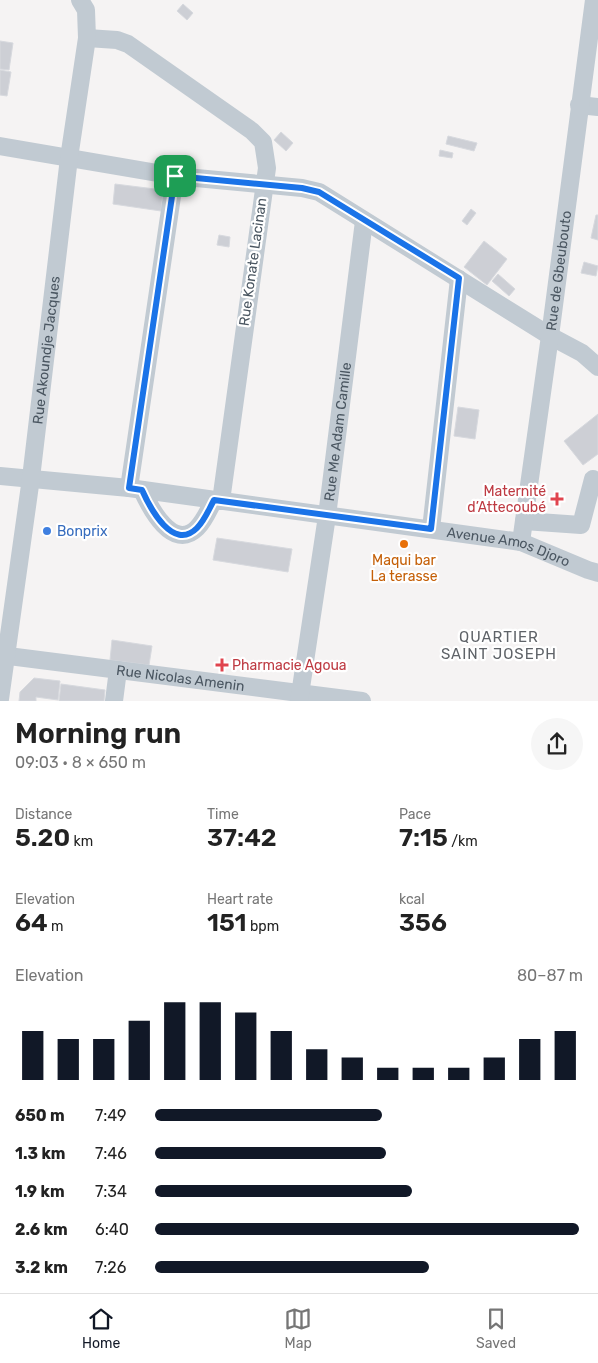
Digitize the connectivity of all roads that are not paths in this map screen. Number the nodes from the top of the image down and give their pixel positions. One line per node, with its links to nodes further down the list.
1 (80, 0): 3 (street, Rue Akoundje Jacques)
2 (594, 0): 4 (street, Rue de Gbeubouto)
3 (87, 38): 7 (street, Rue Akoundje Jacques); 9 (street, Rue Konate Lacinan)
4 (579, 104): 5 (street); 12 (street, Rue de Gbeubouto)
5 (598, 108)
6 (0, 146): 7 (street)
7 (70, 158): 8 (street); 15 (street, Rue Akoundje Jacques)
8 (175, 176): 9 (street); 17 (street)
9 (264, 186): 10 (street); 18 (street, Rue Konate Lacinan)
10 (364, 221): 11 (street); 19 (street, Rue Me Adam Camille)
11 (459, 278): 12 (street); 21 (street)
12 (550, 336): 13 (street); 20 (street, Rue de Gbeubouto)
13 (598, 366)
14 (0, 476): 15 (street, Avenue Amos Djoro)
15 (31, 478): 17 (street, Avenue Amos Djoro); 24 (street, Rue Akoundje Jacques)
16 (593, 479): 20 (street)
17 (135, 489): 18 (street, Avenue Amos Djoro); 18 (street)
18 (218, 501): 19 (street, Avenue Amos Djoro)
19 (328, 516): 21 (street, Avenue Amos Djoro); 26 (street, Rue Me Adam Camille)
20 (524, 520): 22 (street, Rue de Gbeubouto)
21 (431, 529): 22 (street, Avenue Amos Djoro)
22 (521, 542): 23 (street, Avenue Amos Djoro)
23 (598, 573)
24 (3, 655): 25 (street, Rue Nicolas Amenin); 27 (street, Rue Akoundje Jacques)
25 (118, 670): 26 (street, Rue Nicolas Amenin); 28 (street)
26 (300, 696): 29 (street, Rue Nicolas Amenin)
27 (0, 699)
28 (114, 700)
29 (362, 700)

